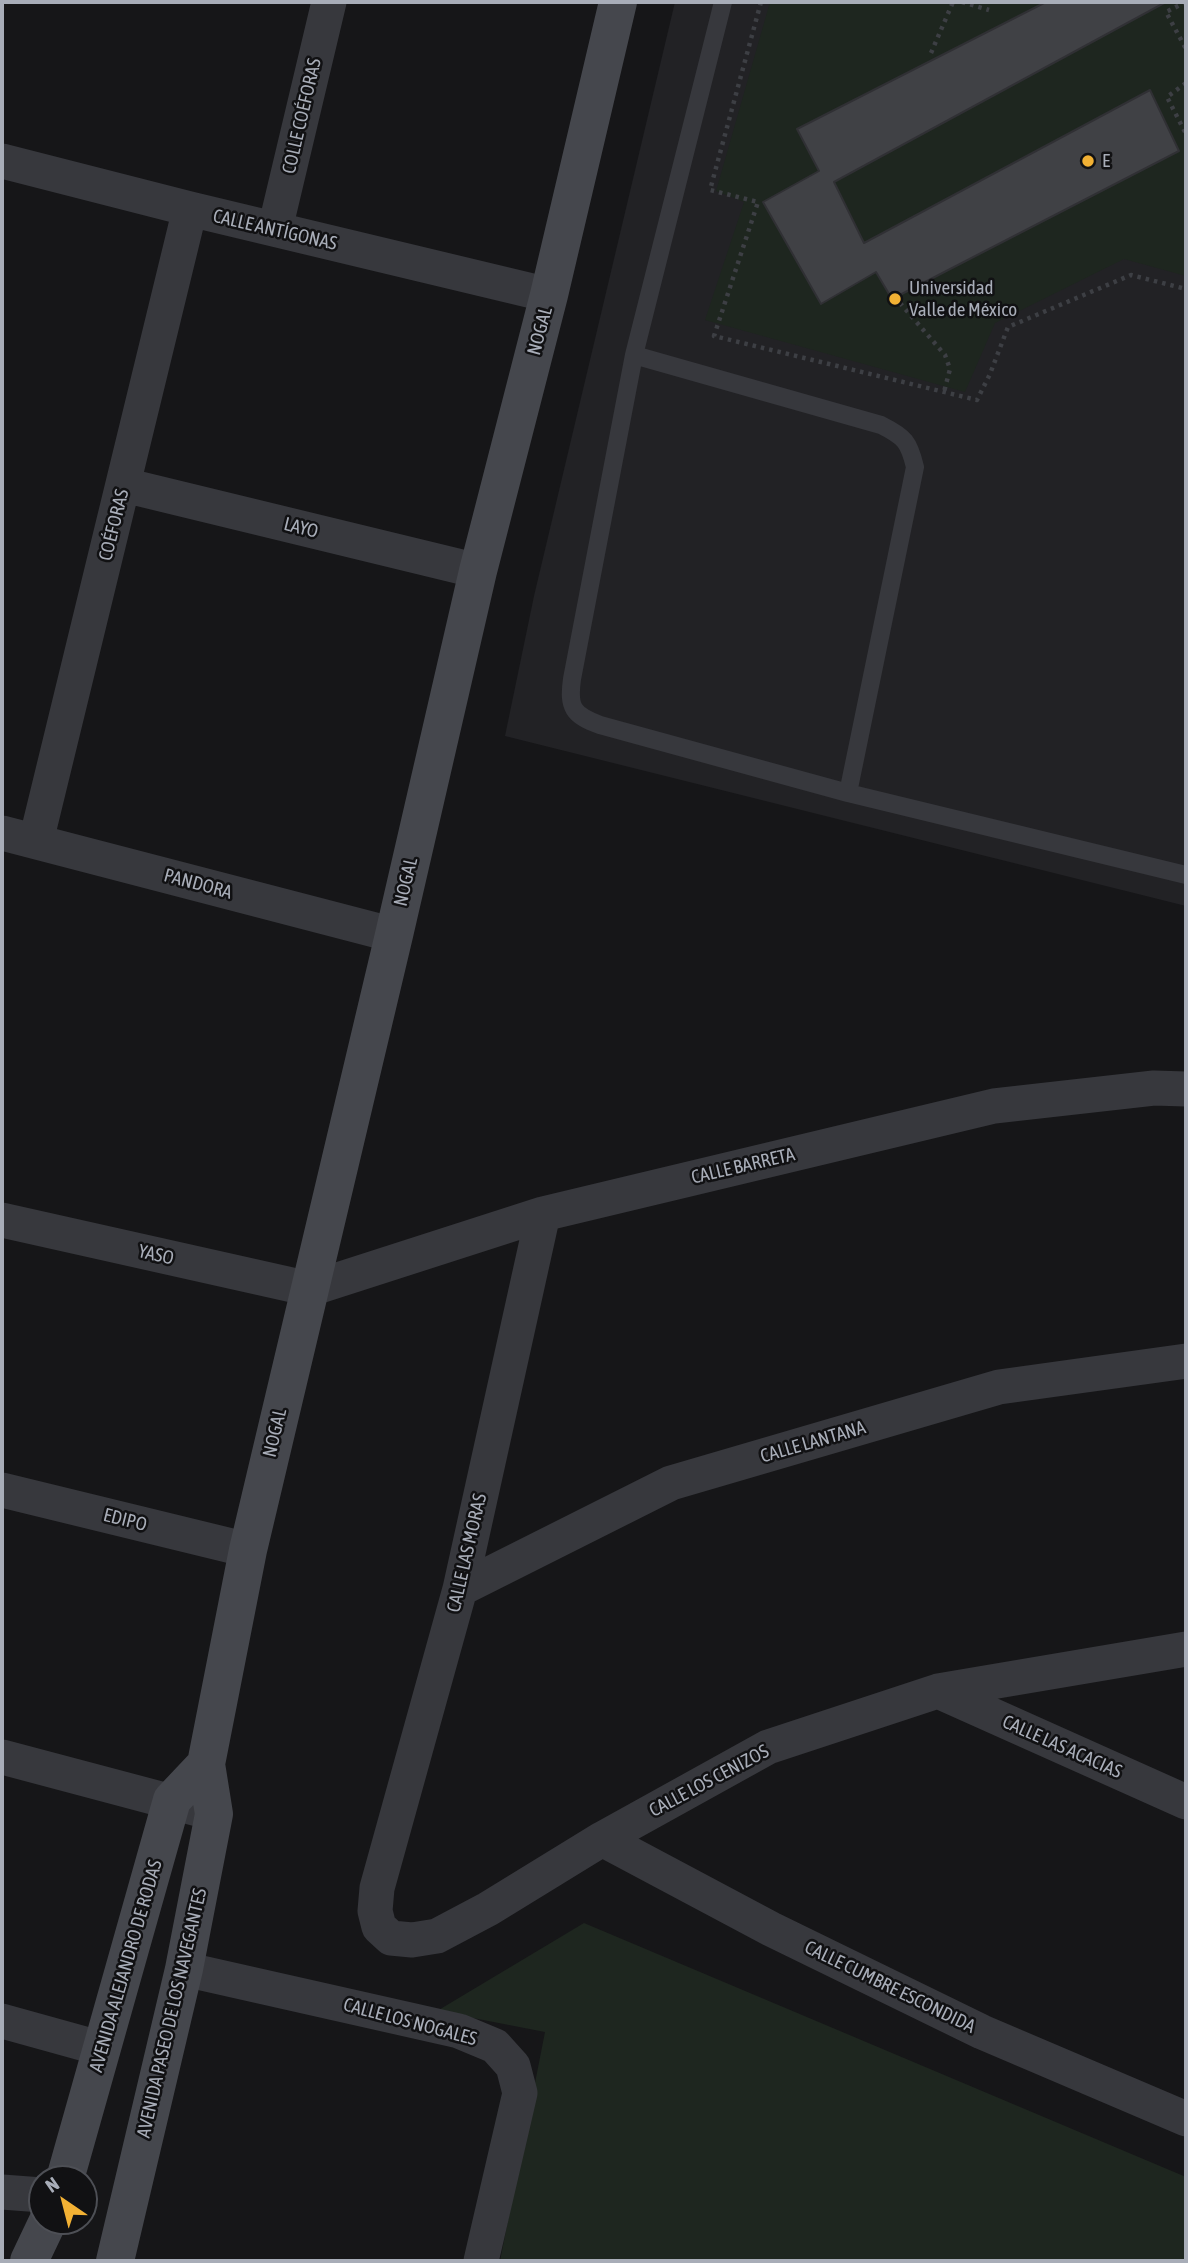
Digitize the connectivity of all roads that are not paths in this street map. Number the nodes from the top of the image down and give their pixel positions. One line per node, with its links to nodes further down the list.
1 (329, 2): 6 (street, COLLE COÉFORAS)
2 (618, 2): 7 (street, NOGAL)
3 (723, 2): 8 (lane)
4 (2, 161): 5 (street, CALLE ANTÍGONAS)
5 (190, 209): 6 (street, CALLE ANTÍGONAS); 9 (street, COÉFORAS)
6 (275, 229): 7 (street, CALLE ANTÍGONAS)
7 (549, 295): 10 (street, NOGAL)
8 (634, 355): 11 (lane); 11 (lane)
9 (124, 485): 10 (street, LAYO); 13 (street, COÉFORAS)
10 (478, 570): 15 (street, NOGAL)
11 (848, 793): 14 (lane)
12 (2, 833): 13 (street, PANDORA)
13 (36, 841): 15 (street, PANDORA)
14 (1186, 875)
15 (394, 935): 19 (street, NOGAL)
16 (1186, 1089): 17 (street, CALLE BARRETA)
17 (543, 1214): 19 (street, CALLE BARRETA); 23 (street, CALLE LAS MORAS)
18 (2, 1220): 19 (street, YASO)
19 (310, 1289): 22 (street, NOGAL)
20 (1186, 1361): 23 (street, CALLE LANTANA)
21 (2, 1490): 22 (street, EDIPO)
22 (248, 1550): 27 (street, NOGAL)
23 (460, 1589): 32 (street, CALLE LAS MORAS)
24 (1186, 1649): 25 (street, CALLE LOS CENIZOS)
25 (938, 1691): 29 (street, CALLE LAS ACACIAS); 31 (street, CALLE LOS CENIZOS)
26 (2, 1757): 28 (street)
27 (206, 1764): 28 (street, AVENIDA ALEJANDRO DE RODAS); 30 (street, AVENIDA PASEO DE LOS NAVEGANTES)
28 (172, 1800): 30 (street); 35 (street, AVENIDA ALEJANDRO DE RODAS)
29 (1186, 1802)
30 (215, 1814): 33 (street, AVENIDA PASEO DE LOS NAVEGANTES)
31 (602, 1839): 32 (street, CALLE LOS CENIZOS); 36 (street, CALLE CUMBRE ESCONDIDA)
32 (377, 1888)
33 (184, 1969): 42 (street, AVENIDA PASEO DE LOS NAVEGANTES); 43 (street, CALLE LOS NOGALES)
34 (2, 2021): 35 (street)
35 (103, 2049): 37 (street, AVENIDA ALEJANDRO DE RODAS)
36 (1186, 2119)
37 (69, 2165)
38 (2, 2192): 39 (street)
39 (28, 2194)
40 (41, 2235): 41 (street)
41 (29, 2261)
42 (115, 2261)
43 (481, 2261)

